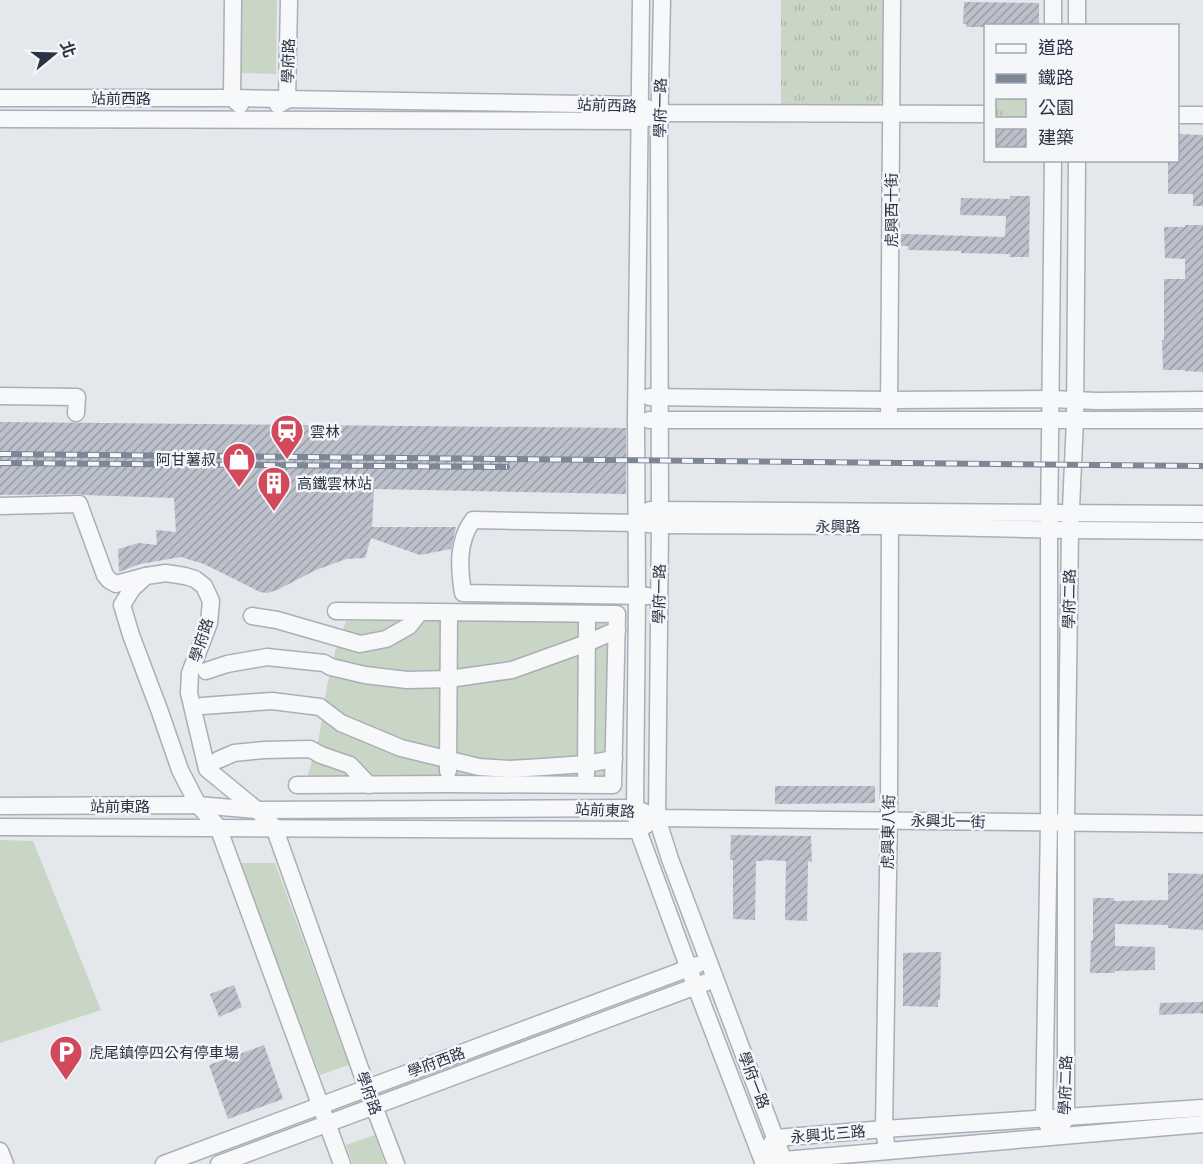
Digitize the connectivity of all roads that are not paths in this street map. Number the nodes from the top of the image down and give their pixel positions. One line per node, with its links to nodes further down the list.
1 (233, 0): 11 (street)
2 (288, 0): 12 (street, 學府路)
3 (641, 0): 13 (street, 學府一路)
4 (662, 0): 14 (street, 學府一路)
5 (892, 0): 15 (street, 虎興西十街)
6 (1053, 0): 8 (street)
7 (1077, 0): 9 (street)
8 (1053, 24)
9 (1077, 24)
10 (0, 98): 11 (street, 站前西路)
11 (232, 98): 12 (street, 站前西路); 20 (street)
12 (287, 100): 13 (street, 站前西路); 20 (street, 學府路)
13 (640, 113): 14 (street, 站前西路); 20 (street, 站前西路); 24 (street, 學府一路)
14 (659, 113): 15 (street); 25 (street, 學府一路)
15 (891, 113): 16 (street); 27 (street, 虎興西十街)
16 (984, 114)
17 (1179, 115): 18 (street)
18 (1203, 115)
19 (0, 118): 20 (street, 站前西路)
20 (258, 119)
21 (1053, 162): 26 (street, 學府二路)
22 (1077, 162): 29 (street, 學府二路)
23 (0, 396): 30 (street)
24 (637, 397): 25 (street); 31 (street, 學府一路)
25 (660, 397): 27 (street); 32 (street, 學府一路)
26 (1050, 399): 27 (street); 29 (street); 34 (street, 學府二路)
27 (889, 400): 33 (street, 虎興西十街)
28 (1203, 400): 29 (street)
29 (1075, 401): 35 (street, 學府二路)
30 (76, 413)
31 (636, 420): 32 (street); 39 (street, 學府一路)
32 (659, 420): 33 (street); 40 (street, 學府一路)
33 (889, 420): 34 (street)
34 (1050, 420): 35 (street); 42 (street, 學府二路)
35 (1075, 420): 36 (street); 43 (street, 學府二路)
36 (1203, 420)
37 (0, 506): 45 (street)
38 (1203, 514): 43 (street, 永興路)
39 (637, 516): 40 (street, 永興路); 46 (street, 學府一路); 46 (street, 永興路)
40 (660, 517): 41 (street, 永興路); 47 (street, 學府一路)
41 (890, 519): 42 (street, 永興路); 71 (street, 虎興東八街)
42 (1049, 521): 43 (street, 永興路); 72 (street, 學府二路)
43 (1071, 522): 44 (street, 永興路); 73 (street, 學府二路)
44 (1203, 531)
45 (146, 576): 67 (street); 69 (street, 學府路)
46 (637, 596): 47 (street); 68 (street, 學府一路)
47 (659, 597): 70 (street, 學府一路)
48 (336, 610): 49 (street)
49 (420, 612): 50 (street); 52 (street)
50 (449, 613): 51 (street); 56 (street)
51 (587, 614): 53 (street); 54 (street)
52 (252, 616)
53 (617, 630): 54 (street); 58 (street)
54 (587, 643): 56 (street); 61 (street)
55 (206, 671): 56 (street)
56 (448, 679): 60 (street)
57 (202, 706): 60 (street)
58 (614, 759): 61 (street); 65 (street)
59 (218, 760): 64 (street)
60 (448, 760): 61 (street); 62 (street)
61 (586, 764): 65 (street)
62 (448, 784): 64 (street); 65 (street)
63 (297, 785): 64 (street)
64 (369, 785)
65 (586, 785)
66 (0, 806): 67 (street, 站前東路)
67 (198, 806): 69 (street, 站前東路); 76 (street)
68 (634, 808): 69 (street, 站前東路); 70 (street, 站前東路); 78 (street, 學府一路)
69 (257, 810): 77 (street, 學府路)
70 (657, 818): 71 (street, 永興北一街); 78 (street, 站前東路); 79 (street, 學府一路)
71 (889, 820): 72 (street, 永興北一街); 91 (street, 虎興東八街)
72 (1049, 822): 73 (street, 永興北一街); 88 (street, 學府二路)
73 (1066, 822): 74 (street, 永興北一街); 87 (street, 學府二路)
74 (1203, 824)
75 (0, 827): 76 (street, 站前東路)
76 (218, 827): 77 (street, 站前東路); 84 (street)
77 (274, 827): 78 (street, 站前東路); 83 (street, 學府路)
78 (638, 830): 80 (street, 學府一路)
79 (709, 960): 80 (street, 學府西路); 81 (street, 學府一路)
80 (689, 969): 82 (street, 學府一路); 83 (street, 學府西路)
81 (716, 978): 82 (street, 學府西路); 93 (street, 學府一路)
82 (697, 987): 85 (street, 學府西路); 96 (street, 學府一路)
83 (367, 1088): 84 (street, 學府西路); 85 (street, 學府路)
84 (320, 1106): 89 (street); 99 (street, 學府西路)
85 (375, 1107): 89 (street, 學府西路); 102 (street, 學府路)
86 (1203, 1108): 87 (street, 永興北三路)
87 (1066, 1118): 88 (street, 永興北三路); 92 (street, 學府二路)
88 (1044, 1119): 91 (street, 永興北三路); 92 (street, 學府二路)
89 (327, 1124): 100 (street, 學府西路); 101 (street)
90 (1203, 1124): 92 (street, 永興北三路)
91 (884, 1129): 93 (street, 永興北三路); 94 (street, 虎興東八街)
92 (1055, 1136): 94 (street, 永興北三路)
93 (776, 1138): 96 (street, 永興北三路); 97 (street, 學府一路)
94 (886, 1151): 97 (street, 永興北三路)
95 (0, 1152): 98 (street)
96 (762, 1160): 97 (street, 永興北三路)
97 (785, 1162)
98 (5, 1164)
99 (164, 1164)
100 (219, 1164)
101 (342, 1164)
102 (396, 1164)

